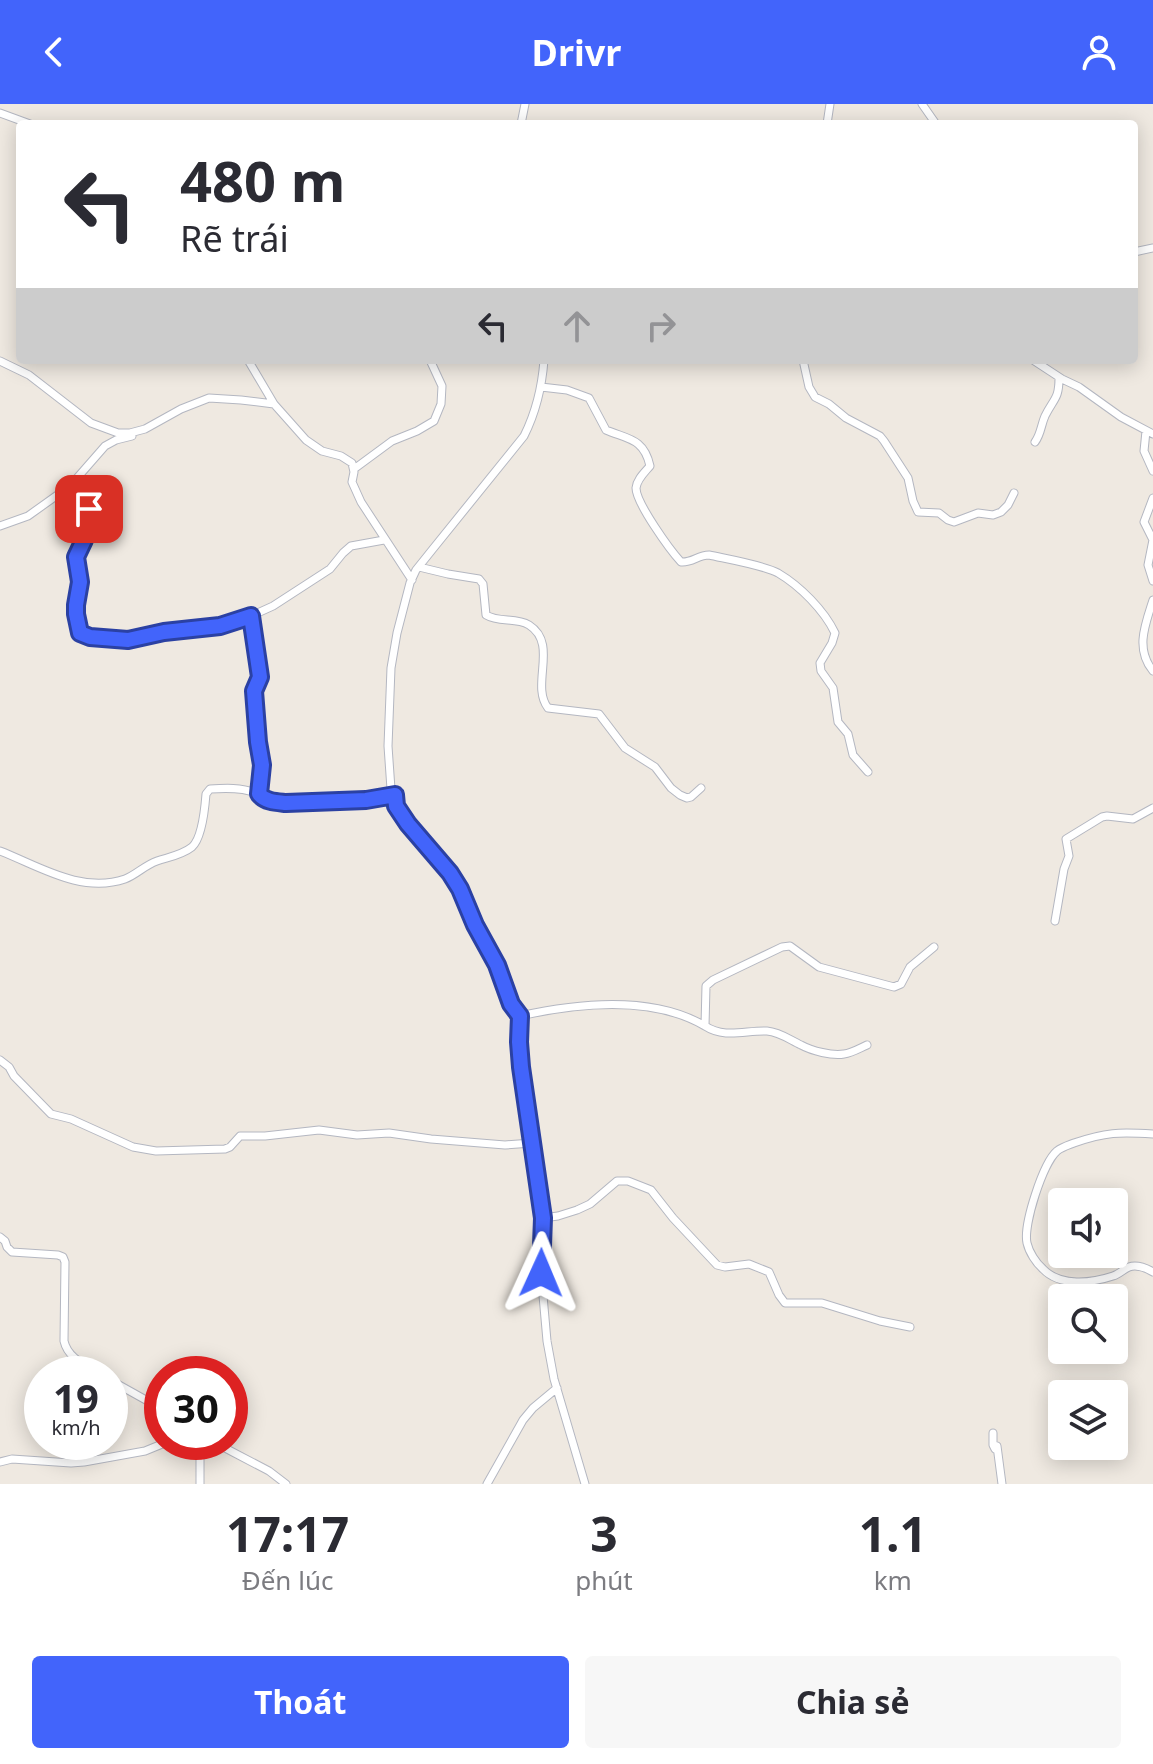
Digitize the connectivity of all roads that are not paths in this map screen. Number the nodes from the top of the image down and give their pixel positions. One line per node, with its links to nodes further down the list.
1 (0, 113): 2 (street)
2 (19, 120)
3 (0, 361): 12 (street)
4 (250, 364): 11 (street)
5 (432, 364): 16 (street)
6 (544, 364): 10 (street)
7 (804, 364): 18 (street)
8 (1039, 364): 9 (street)
9 (1059, 378): 13 (street); 14 (street)
10 (541, 387): 22 (street); 28 (street)
11 (274, 404): 12 (street); 16 (street)
12 (145, 429): 17 (street)
13 (1150, 432): 15 (street)
14 (1035, 442)
15 (1153, 471)
16 (354, 472): 21 (street)
17 (70, 486): 20 (street); 26 (street)
18 (1014, 493)
19 (1153, 498): 24 (street)
20 (0, 526)
21 (384, 540): 23 (street); 26 (street)
22 (419, 567): 23 (street); 29 (street)
23 (412, 580): 31 (street)
24 (1153, 581)
25 (1153, 600): 27 (street)
26 (251, 616): 30 (street)
27 (1153, 671)
28 (868, 772)
29 (701, 788)
30 (259, 794): 31 (street); 33 (street)
31 (395, 795): 36 (street)
32 (1153, 808): 34 (street)
33 (0, 851)
34 (1055, 921)
35 (934, 947): 37 (street)
36 (520, 1016): 37 (street); 41 (street)
37 (705, 1026): 38 (street)
38 (867, 1045)
39 (0, 1060): 41 (street)
40 (1153, 1134): 44 (street)
41 (532, 1143): 42 (street)
42 (543, 1218): 45 (street); 47 (street)
43 (0, 1237): 46 (street)
44 (1153, 1272)
45 (910, 1327)
46 (72, 1356)
47 (557, 1388): 55 (street); 56 (street)
48 (993, 1433): 57 (street)
49 (144, 1451): 52 (street)
50 (199, 1460): 53 (street)
51 (248, 1460): 54 (street)
52 (0, 1462)
53 (200, 1484)
54 (286, 1484)
55 (487, 1484)
56 (585, 1484)
57 (1002, 1484)

